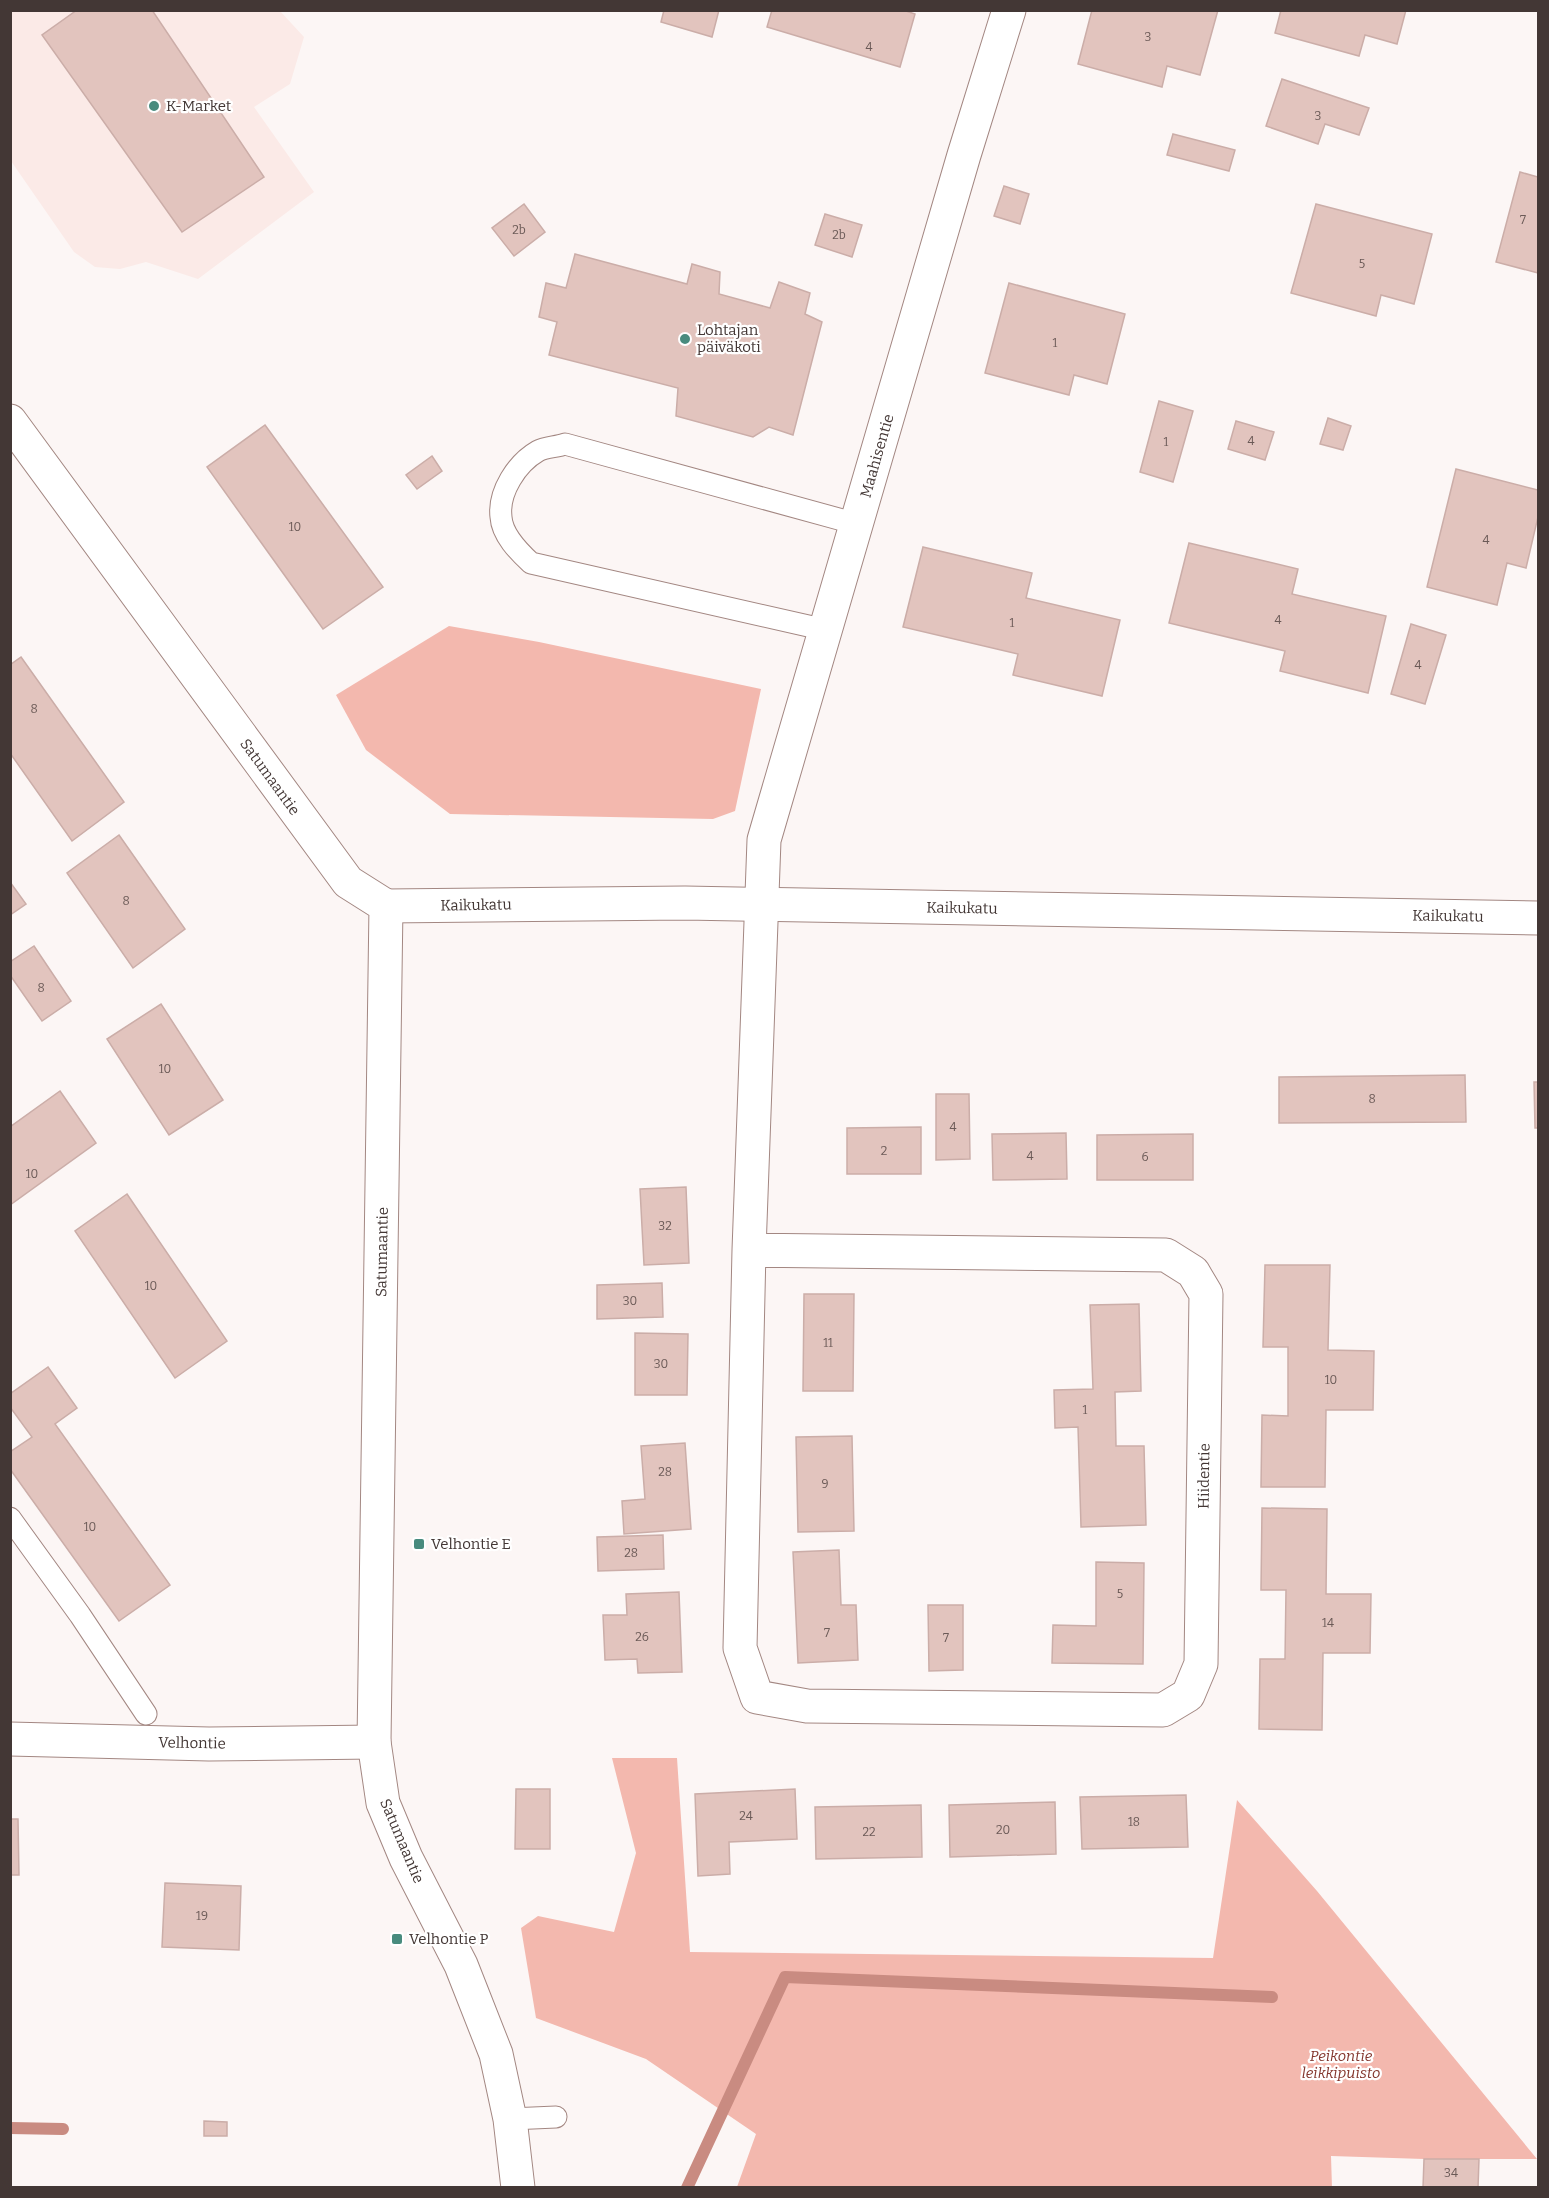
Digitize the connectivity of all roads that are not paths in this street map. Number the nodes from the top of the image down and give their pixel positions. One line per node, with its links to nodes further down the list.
1 (1009, 10): 3 (street, Maahisentie)
2 (10, 421): 6 (street, Satumaantie)
3 (857, 524): 4 (street, Maahisentie); 4 (lane)
4 (826, 630): 5 (street, Maahisentie)
5 (762, 905): 6 (street, Kaikukatu); 7 (street, Kaikukatu); 8 (street, Maahisentie)
6 (386, 906): 13 (street, Satumaantie)
7 (1539, 918)
8 (749, 1250): 10 (street, Maahisentie); 10 (street, Hiidentie)
9 (10, 1518): 11 (lane)
10 (757, 1697)
11 (147, 1714)
12 (10, 1739): 13 (street, Velhontie)
13 (374, 1742): 15 (street, Satumaantie)
14 (556, 2117): 15 (lane)
15 (510, 2119): 16 (street, Satumaantie)
16 (518, 2187)

